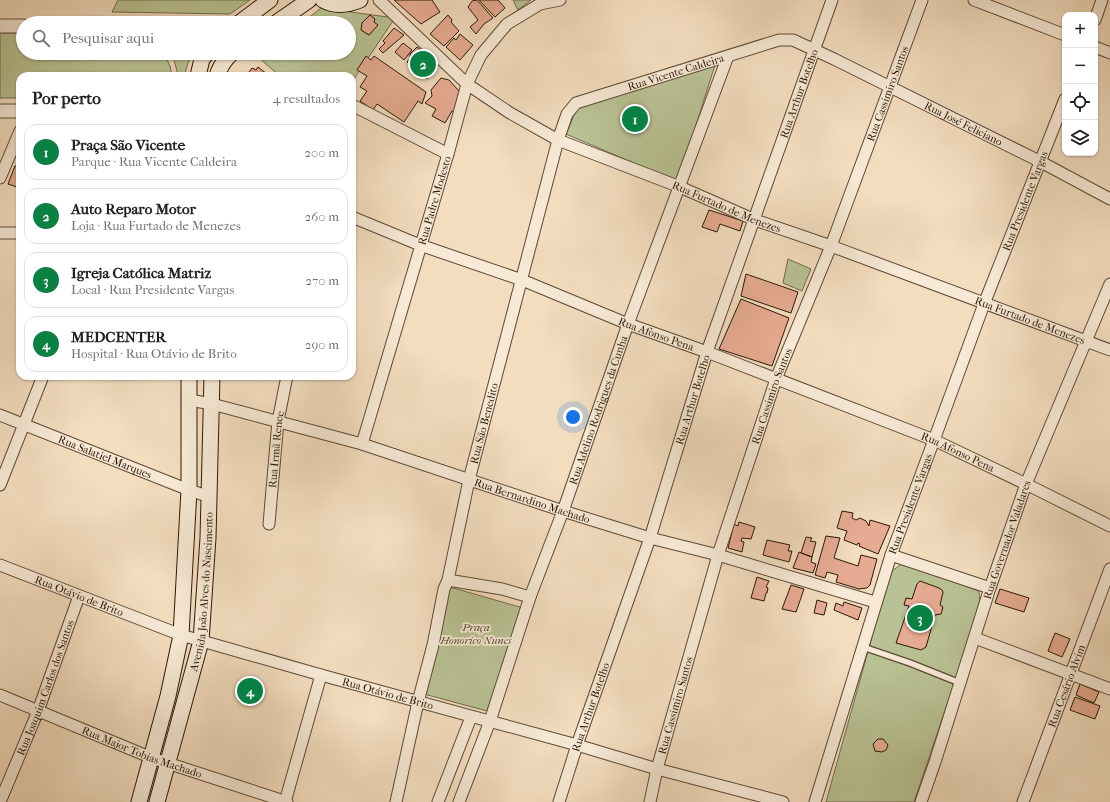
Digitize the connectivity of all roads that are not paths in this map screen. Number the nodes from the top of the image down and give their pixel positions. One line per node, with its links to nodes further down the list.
1 (270, 0): 12 (main road)
2 (309, 0): 13 (main road)
3 (323, 0): 4 (main road)
4 (360, 0)
5 (379, 0): 25 (street, Rua Furtado de Menezes)
6 (560, 0): 25 (street, Rua Padre Modesto)
7 (832, 0): 18 (street, Rua Arthur Botelho)
8 (922, 0): 26 (street, Rua Cassimiro Santos)
9 (974, 0): 16 (street)
10 (1102, 0): 11 (street)
11 (1098, 12)
12 (248, 16)
13 (286, 16)
14 (0, 26): 15 (street)
15 (16, 26)
16 (1062, 34)
17 (1098, 48): 19 (street)
18 (814, 50): 20 (street, Rua Vicente Caldeira); 26 (street, Rua José Feliciano); 39 (street, Rua Arthur Botelho)
19 (1110, 53)
20 (728, 56): 32 (street, Rua Vicente Caldeira); 36 (street, Rua Adelino Rodrigues da Cunha)
21 (202, 60): 23 (main road)
22 (226, 60): 24 (main road)
23 (199, 72)
24 (218, 72)
25 (467, 84): 32 (street, Rua Furtado de Menezes); 33 (street, Rua Padre Modesto)
26 (891, 87): 34 (street, Rua José Feliciano); 43 (street, Rua Cassimiro Santos)
27 (356, 107): 33 (street)
28 (1062, 107): 34 (street, Rua Presidente Vargas)
29 (0, 111): 30 (street)
30 (16, 111)
31 (16, 140): 35 (street)
32 (558, 140): 36 (street, Rua Furtado de Menezes); 44 (street, Rua São Benedito)
33 (448, 154): 42 (street, Rua Padre Modesto)
34 (1041, 162): 37 (street, Rua José Feliciano); 46 (street, Rua Presidente Vargas)
35 (0, 178)
36 (680, 187): 39 (street, Rua Furtado de Menezes); 47 (street, Rua Adelino Rodrigues da Cunha)
37 (1110, 199)
38 (356, 219): 42 (street, Rua Afonso Pena)
39 (755, 220): 43 (street, Rua Furtado de Menezes); 50 (street, Rua Arthur Botelho)
40 (0, 233): 41 (street)
41 (16, 233)
42 (420, 245): 44 (street, Rua Afonso Pena); 62 (street, Rua Padre Modesto)
43 (831, 246): 46 (street, Rua Furtado de Menezes); 51 (street, Rua Cassimiro Santos)
44 (522, 280): 47 (street, Rua Afonso Pena); 63 (street, Rua São Benedito)
45 (1110, 284): 48 (street, Rua Governador Valadares)
46 (984, 304): 48 (street, Rua Furtado de Menezes); 61 (street, Rua Presidente Vargas)
47 (628, 324): 50 (street, Rua Afonso Pena); 68 (street, Rua Adelino Rodrigues da Cunha)
48 (1087, 341): 49 (street, Rua Furtado de Menezes); 64 (street, Rua Governador Valadares)
49 (1110, 350)
50 (707, 352): 51 (street, Rua Afonso Pena); 73 (street, Rua Arthur Botelho)
51 (776, 379): 61 (street, Rua Afonso Pena); 74 (street, Rua Cassimiro Santos)
52 (41, 380): 60 (street)
53 (189, 380): 56 (main road)
54 (212, 380): 57 (main road, Avenida João Alves do Nascimento)
55 (286, 380): 59 (street, Rua Irmã Renee)
56 (189, 400): 57 (street, Rua Bernardino Machado); 66 (main road)
57 (212, 404): 59 (street, Rua Bernardino Machado); 67 (main road, Avenida João Alves do Nascimento)
58 (0, 415): 60 (street, Rua Salatiel Marques)
59 (278, 421): 62 (street, Rua Bernardino Machado); 69 (street, Rua Irmã Renee)
60 (24, 425): 65 (street); 66 (street, Rua Salatiel Marques)
61 (934, 440): 64 (street, Rua Afonso Pena); 75 (street, Rua Presidente Vargas)
62 (362, 444): 63 (street, Rua Bernardino Machado)
63 (469, 480): 68 (street, Rua Bernardino Machado); 78 (street, Rua São Benedito)
64 (1026, 484): 70 (street, Rua Afonso Pena); 79 (street, Rua Governador Valadares)
65 (0, 485)
66 (189, 490): 67 (street, Rua Salatiel Marques); 71 (main road)
67 (210, 497): 72 (main road, Avenida João Alves do Nascimento)
68 (563, 511): 73 (street, Rua Bernardino Machado); 81 (street, Rua Adelino Rodrigues da Cunha)
69 (269, 524)
70 (1110, 526)
71 (187, 534): 72 (main road); 83 (main road)
72 (208, 538): 85 (main road, Avenida João Alves do Nascimento)
73 (650, 538): 74 (street, Rua Bernardino Machado); 96 (street, Rua Arthur Botelho)
74 (718, 555): 82 (street, Rua Bernardino Machado); 99 (street, Rua Cassimiro Santos)
75 (890, 555): 79 (street); 82 (street, Rua Presidente Vargas)
76 (0, 565): 80 (street, Rua Otávio de Brito)
77 (1110, 569): 87 (street, Rua Cesário Alvim)
78 (448, 580): 81 (street); 92 (street, Rua São Benedito)
79 (990, 588): 84 (street, Rua Governador Valadares)
80 (79, 596): 83 (street, Rua Otávio de Brito); 93 (street, Rua Joaquim Carlos dos Santos)
81 (530, 597): 95 (street, Rua Adelino Rodrigues da Cunha)
82 (876, 602): 86 (street, Rua Presidente Vargas)
83 (181, 635): 85 (street, Rua Otávio de Brito); 97 (main road)
84 (975, 638): 87 (street); 89 (street, Rua Governador Valadares)
85 (201, 640): 88 (street, Rua Otávio de Brito); 98 (main road, Avenida João Alves do Nascimento)
86 (862, 647): 89 (lane); 110 (street, Rua Presidente Vargas)
87 (1071, 674): 90 (street); 112 (street, Rua Cesário Alvim)
88 (321, 676): 92 (street, Rua Otávio de Brito); 103 (street)
89 (960, 683): 111 (street, Rua Governador Valadares)
90 (1110, 689)
91 (0, 696): 93 (street, Rua Major Tobias Machado)
92 (418, 702): 94 (street, Rua Otávio de Brito); 104 (street, Rua São Benedito)
93 (38, 711): 97 (street, Rua Major Tobias Machado); 100 (street, Rua Joaquim Carlos dos Santos)
94 (471, 717): 95 (street, Rua Otávio de Brito); 105 (street)
95 (490, 721): 96 (street, Rua Otávio de Brito); 106 (street, Rua Adelino Rodrigues da Cunha)
96 (577, 745): 99 (street, Rua Otávio de Brito); 107 (street, Rua Arthur Botelho)
97 (152, 758): 98 (street, Rua Major Tobias Machado); 101 (main road)
98 (167, 763): 102 (main road, Avenida João Alves do Nascimento); 103 (street, Rua Major Tobias Machado)
99 (657, 769): 108 (street, Rua Cassimiro Santos); 109 (street, Rua Otávio de Brito)
100 (0, 802)
101 (139, 802)
102 (157, 802)
103 (286, 802)
104 (396, 802)
105 (438, 802)
106 (459, 802)
107 (559, 802)
108 (650, 802)
109 (783, 802)
110 (815, 802)
111 (921, 802)
112 (1023, 802)

